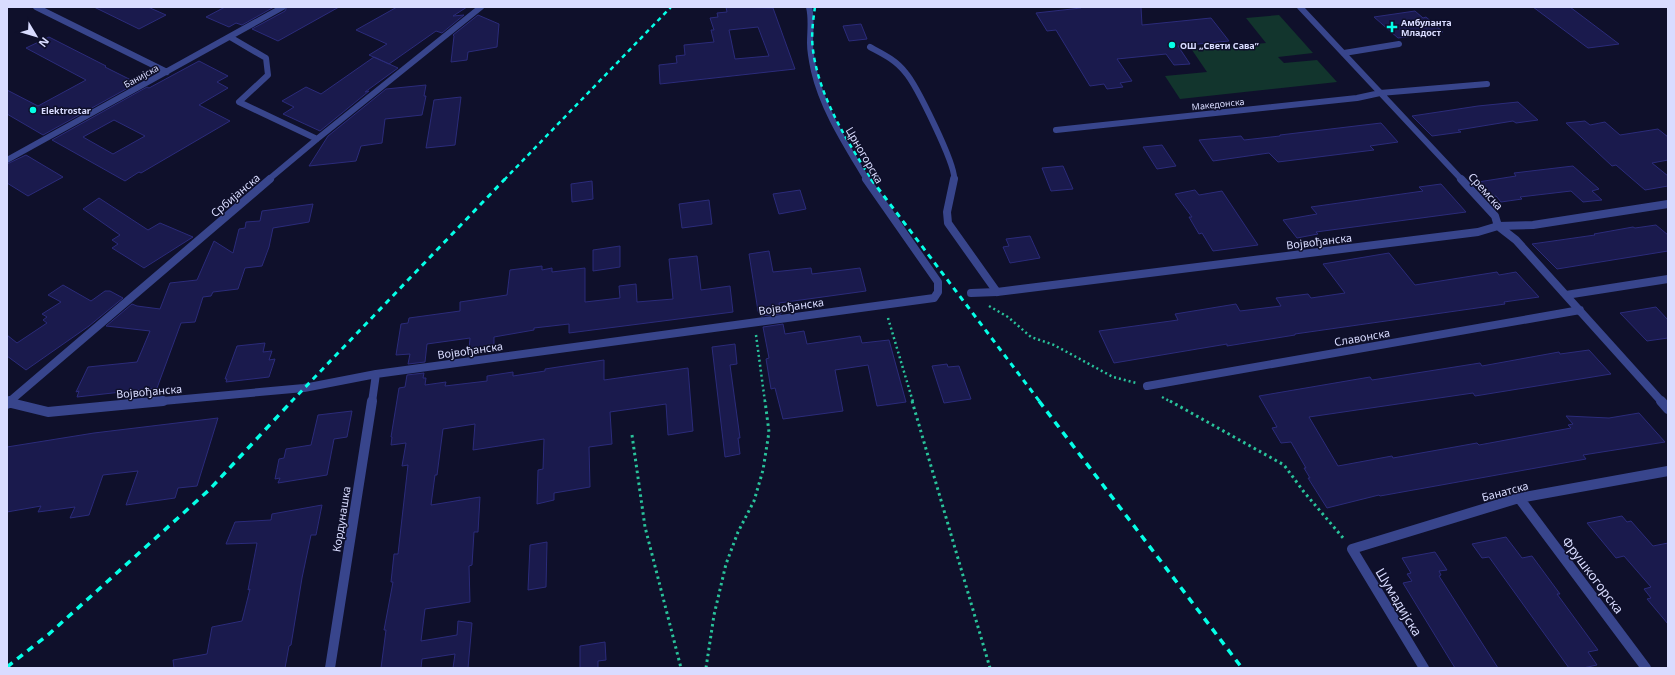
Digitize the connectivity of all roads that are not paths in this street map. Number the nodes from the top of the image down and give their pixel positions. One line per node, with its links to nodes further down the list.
1 (36, 7): 10 (street)
2 (283, 7): 6 (street, Банијска)
3 (481, 7): 14 (street, Србијанска)
4 (809, 7): 22 (street, Црногорска)
5 (1300, 7): 9 (street, Сремска)
6 (230, 37): 10 (street, Банијска); 14 (street)
7 (1398, 44): 9 (street)
8 (870, 47): 19 (street)
9 (1344, 53): 12 (street, Сремска)
10 (167, 72): 15 (street, Банијска)
11 (1487, 84): 12 (street, Македонска)
12 (1380, 93): 13 (street, Македонска); 17 (street, Сремска)
13 (1056, 130)
14 (317, 139): 26 (street, Србијанска)
15 (7, 160)
16 (1668, 204): 17 (street, Војвођанска)
17 (1498, 226): 19 (street, Војвођанска); 21 (street, Сремска)
18 (1668, 279): 21 (street)
19 (997, 292): 20 (street, Војвођанска)
20 (972, 293)
21 (1566, 295): 23 (street, Сремска)
22 (936, 297): 24 (street, Војвођанска)
23 (1580, 310): 25 (street, Славонска); 27 (street, Сремска)
24 (376, 374): 26 (street, Војвођанска); 31 (street, Кордунашка)
25 (1147, 386)
26 (7, 403)
27 (1668, 409)
28 (1668, 471): 29 (street, Банатска)
29 (1519, 498): 30 (street, Банатска); 33 (street, Фрушкогорска)
30 (1352, 549): 32 (street, Шумадијска)
31 (330, 668)
32 (1424, 668)
33 (1646, 668)

